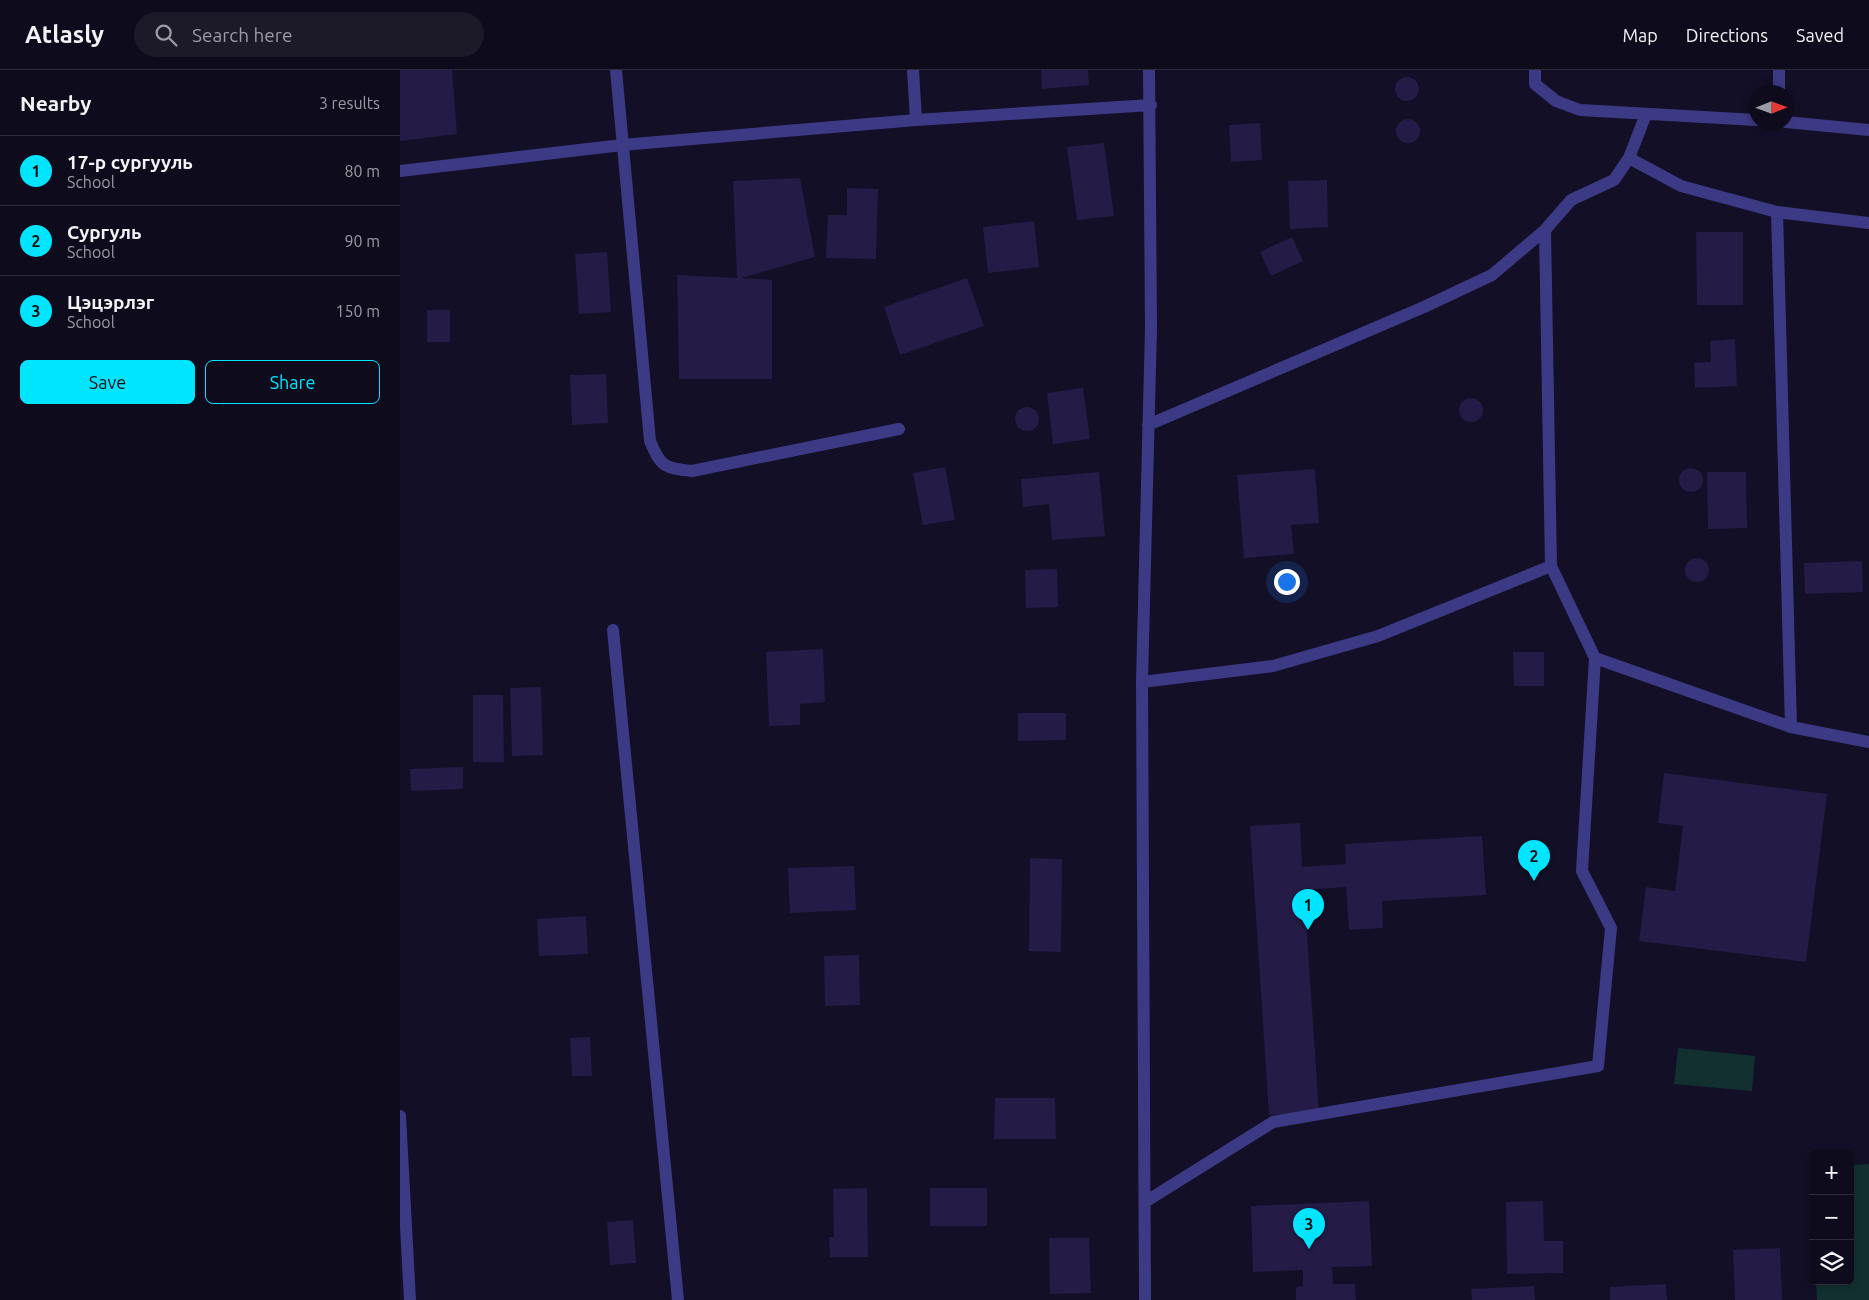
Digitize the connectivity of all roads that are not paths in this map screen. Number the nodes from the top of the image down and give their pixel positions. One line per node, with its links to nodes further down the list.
1 (616, 70): 13 (street)
2 (913, 70): 9 (street)
3 (1149, 70): 7 (street)
4 (1535, 70): 8 (street)
5 (1779, 70): 6 (street)
6 (1779, 85)
7 (1151, 105): 9 (street); 19 (street)
8 (1646, 114): 10 (street); 14 (street)
9 (916, 120): 13 (street)
10 (1749, 120)
11 (1794, 123): 12 (street)
12 (1869, 130)
13 (622, 145): 15 (street); 20 (street)
14 (1629, 158): 16 (street); 18 (street)
15 (400, 171)
16 (1777, 212): 17 (street); 25 (street)
17 (1869, 223)
18 (1545, 230): 19 (street); 21 (street)
19 (1148, 425): 24 (street)
20 (899, 429)
21 (1551, 566): 23 (street); 24 (street)
22 (613, 630): 30 (street)
23 (1595, 658): 25 (street); 28 (street)
24 (1142, 682): 28 (street)
25 (1791, 727): 26 (street)
26 (1869, 742)
27 (400, 1116): 29 (street)
28 (1145, 1202): 31 (street)
29 (410, 1300)
30 (678, 1300)
31 (1145, 1300)

